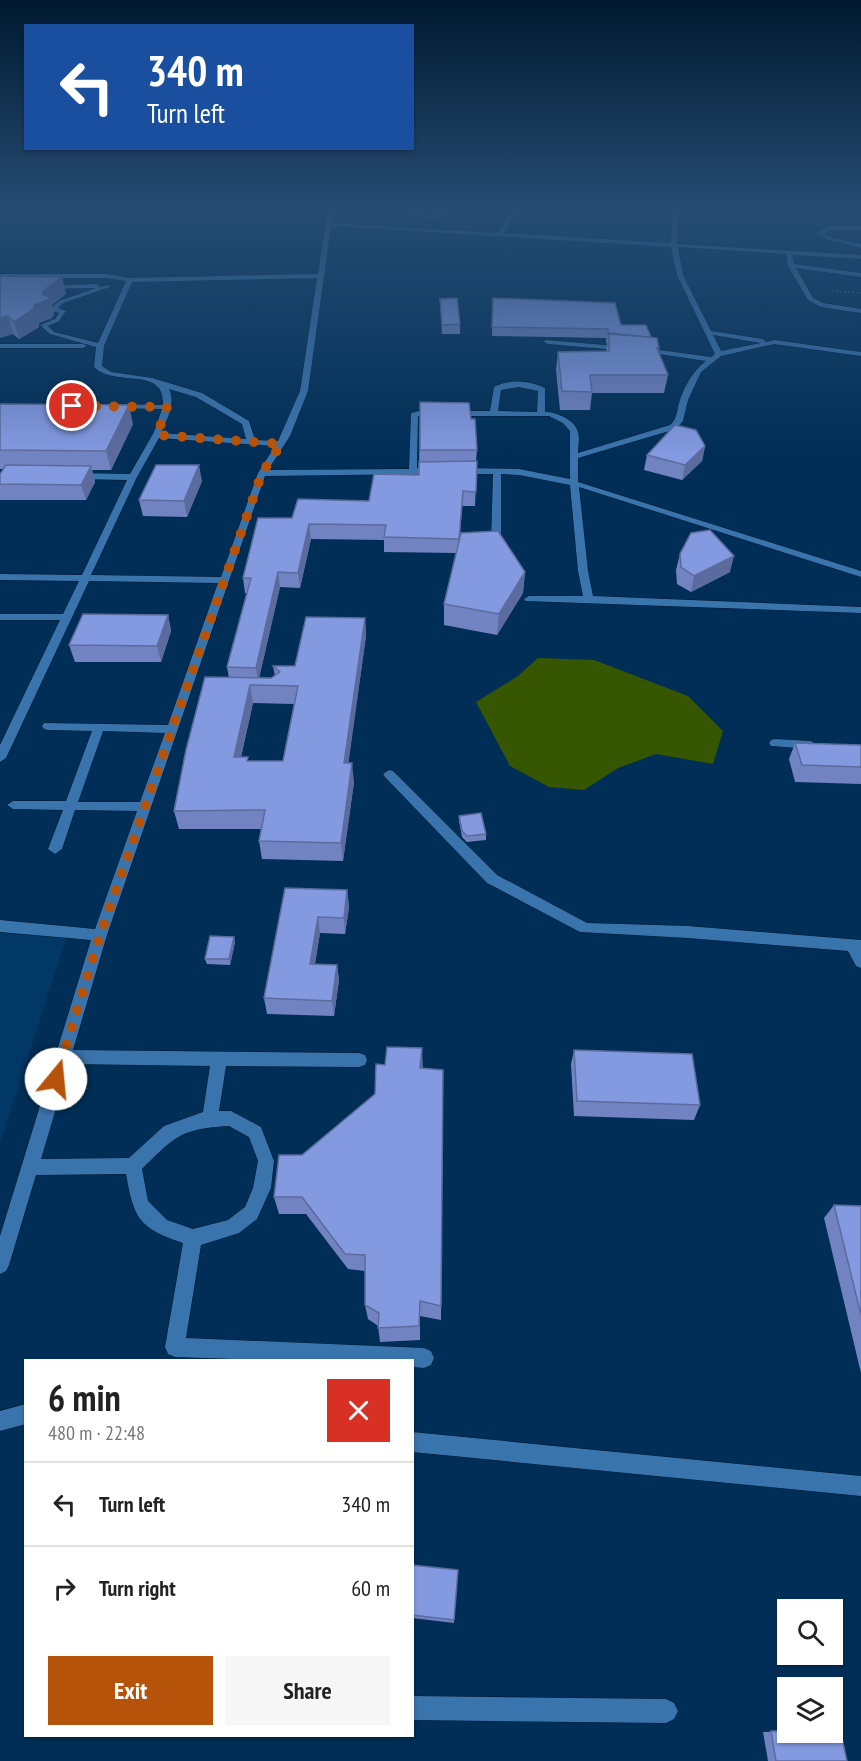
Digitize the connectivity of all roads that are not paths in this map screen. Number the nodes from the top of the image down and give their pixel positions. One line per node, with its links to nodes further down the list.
1 (96, 290): 11 (lane)
2 (126, 290): 11 (lane)
3 (318, 290): 22 (lane)
4 (687, 290): 7 (lane)
5 (805, 290): 6 (lane)
6 (861, 311)
7 (707, 332): 9 (lane); 12 (lane)
8 (548, 342): 14 (lane)
9 (774, 342): 12 (lane); 13 (lane)
10 (0, 346): 11 (lane)
11 (100, 346): 15 (lane)
12 (719, 354): 14 (lane)
13 (861, 354)
14 (710, 359): 23 (lane)
15 (164, 385): 17 (lane); 21 (lane)
16 (107, 406): 17 (lane)
17 (167, 407): 20 (lane)
18 (494, 412): 19 (lane); 19 (lane); 25 (lane)
19 (542, 413): 23 (lane)
20 (157, 435): 21 (lane); 30 (lane)
21 (251, 442): 22 (lane)
22 (281, 444): 28 (lane)
23 (574, 457): 31 (lane)
24 (497, 470): 27 (lane); 31 (lane); 32 (lane)
25 (413, 471): 26 (lane); 28 (lane)
26 (434, 471)
27 (444, 471)
28 (262, 473): 36 (lane)
29 (65, 476): 30 (lane)
30 (133, 477): 35 (lane)
31 (574, 483): 33 (lane); 38 (lane)
32 (496, 543)
33 (861, 574)
34 (0, 577): 35 (lane)
35 (86, 577): 36 (lane); 41 (lane)
36 (225, 580): 44 (lane)
37 (529, 598): 38 (lane)
38 (589, 599): 39 (lane)
39 (861, 610)
40 (0, 617): 41 (lane)
41 (67, 617): 47 (lane)
42 (48, 726): 43 (lane)
43 (99, 727): 44 (lane); 50 (lane)
44 (172, 729): 51 (lane)
45 (775, 743): 46 (lane)
46 (829, 746)
47 (1, 755)
48 (388, 774): 55 (lane)
49 (13, 806): 50 (lane)
50 (71, 806): 51 (lane); 52 (lane)
51 (145, 807): 54 (lane)
52 (55, 849)
53 (0, 926): 54 (lane)
54 (100, 935): 57 (lane)
55 (857, 946): 56 (lane)
56 (861, 962)
57 (63, 1057): 58 (lane); 62 (lane)
58 (219, 1059): 59 (lane); 60 (lane)
59 (359, 1060)
60 (210, 1119): 61 (lane); 63 (lane)
61 (133, 1166): 62 (lane); 63 (lane)
62 (30, 1167): 64 (lane)
63 (193, 1238): 65 (lane)
64 (0, 1265)
65 (424, 1358)
66 (24, 1415): 67 (lane)
67 (0, 1421)
68 (414, 1442): 69 (lane)
69 (861, 1486)
70 (414, 1708): 71 (lane)
71 (666, 1711)

